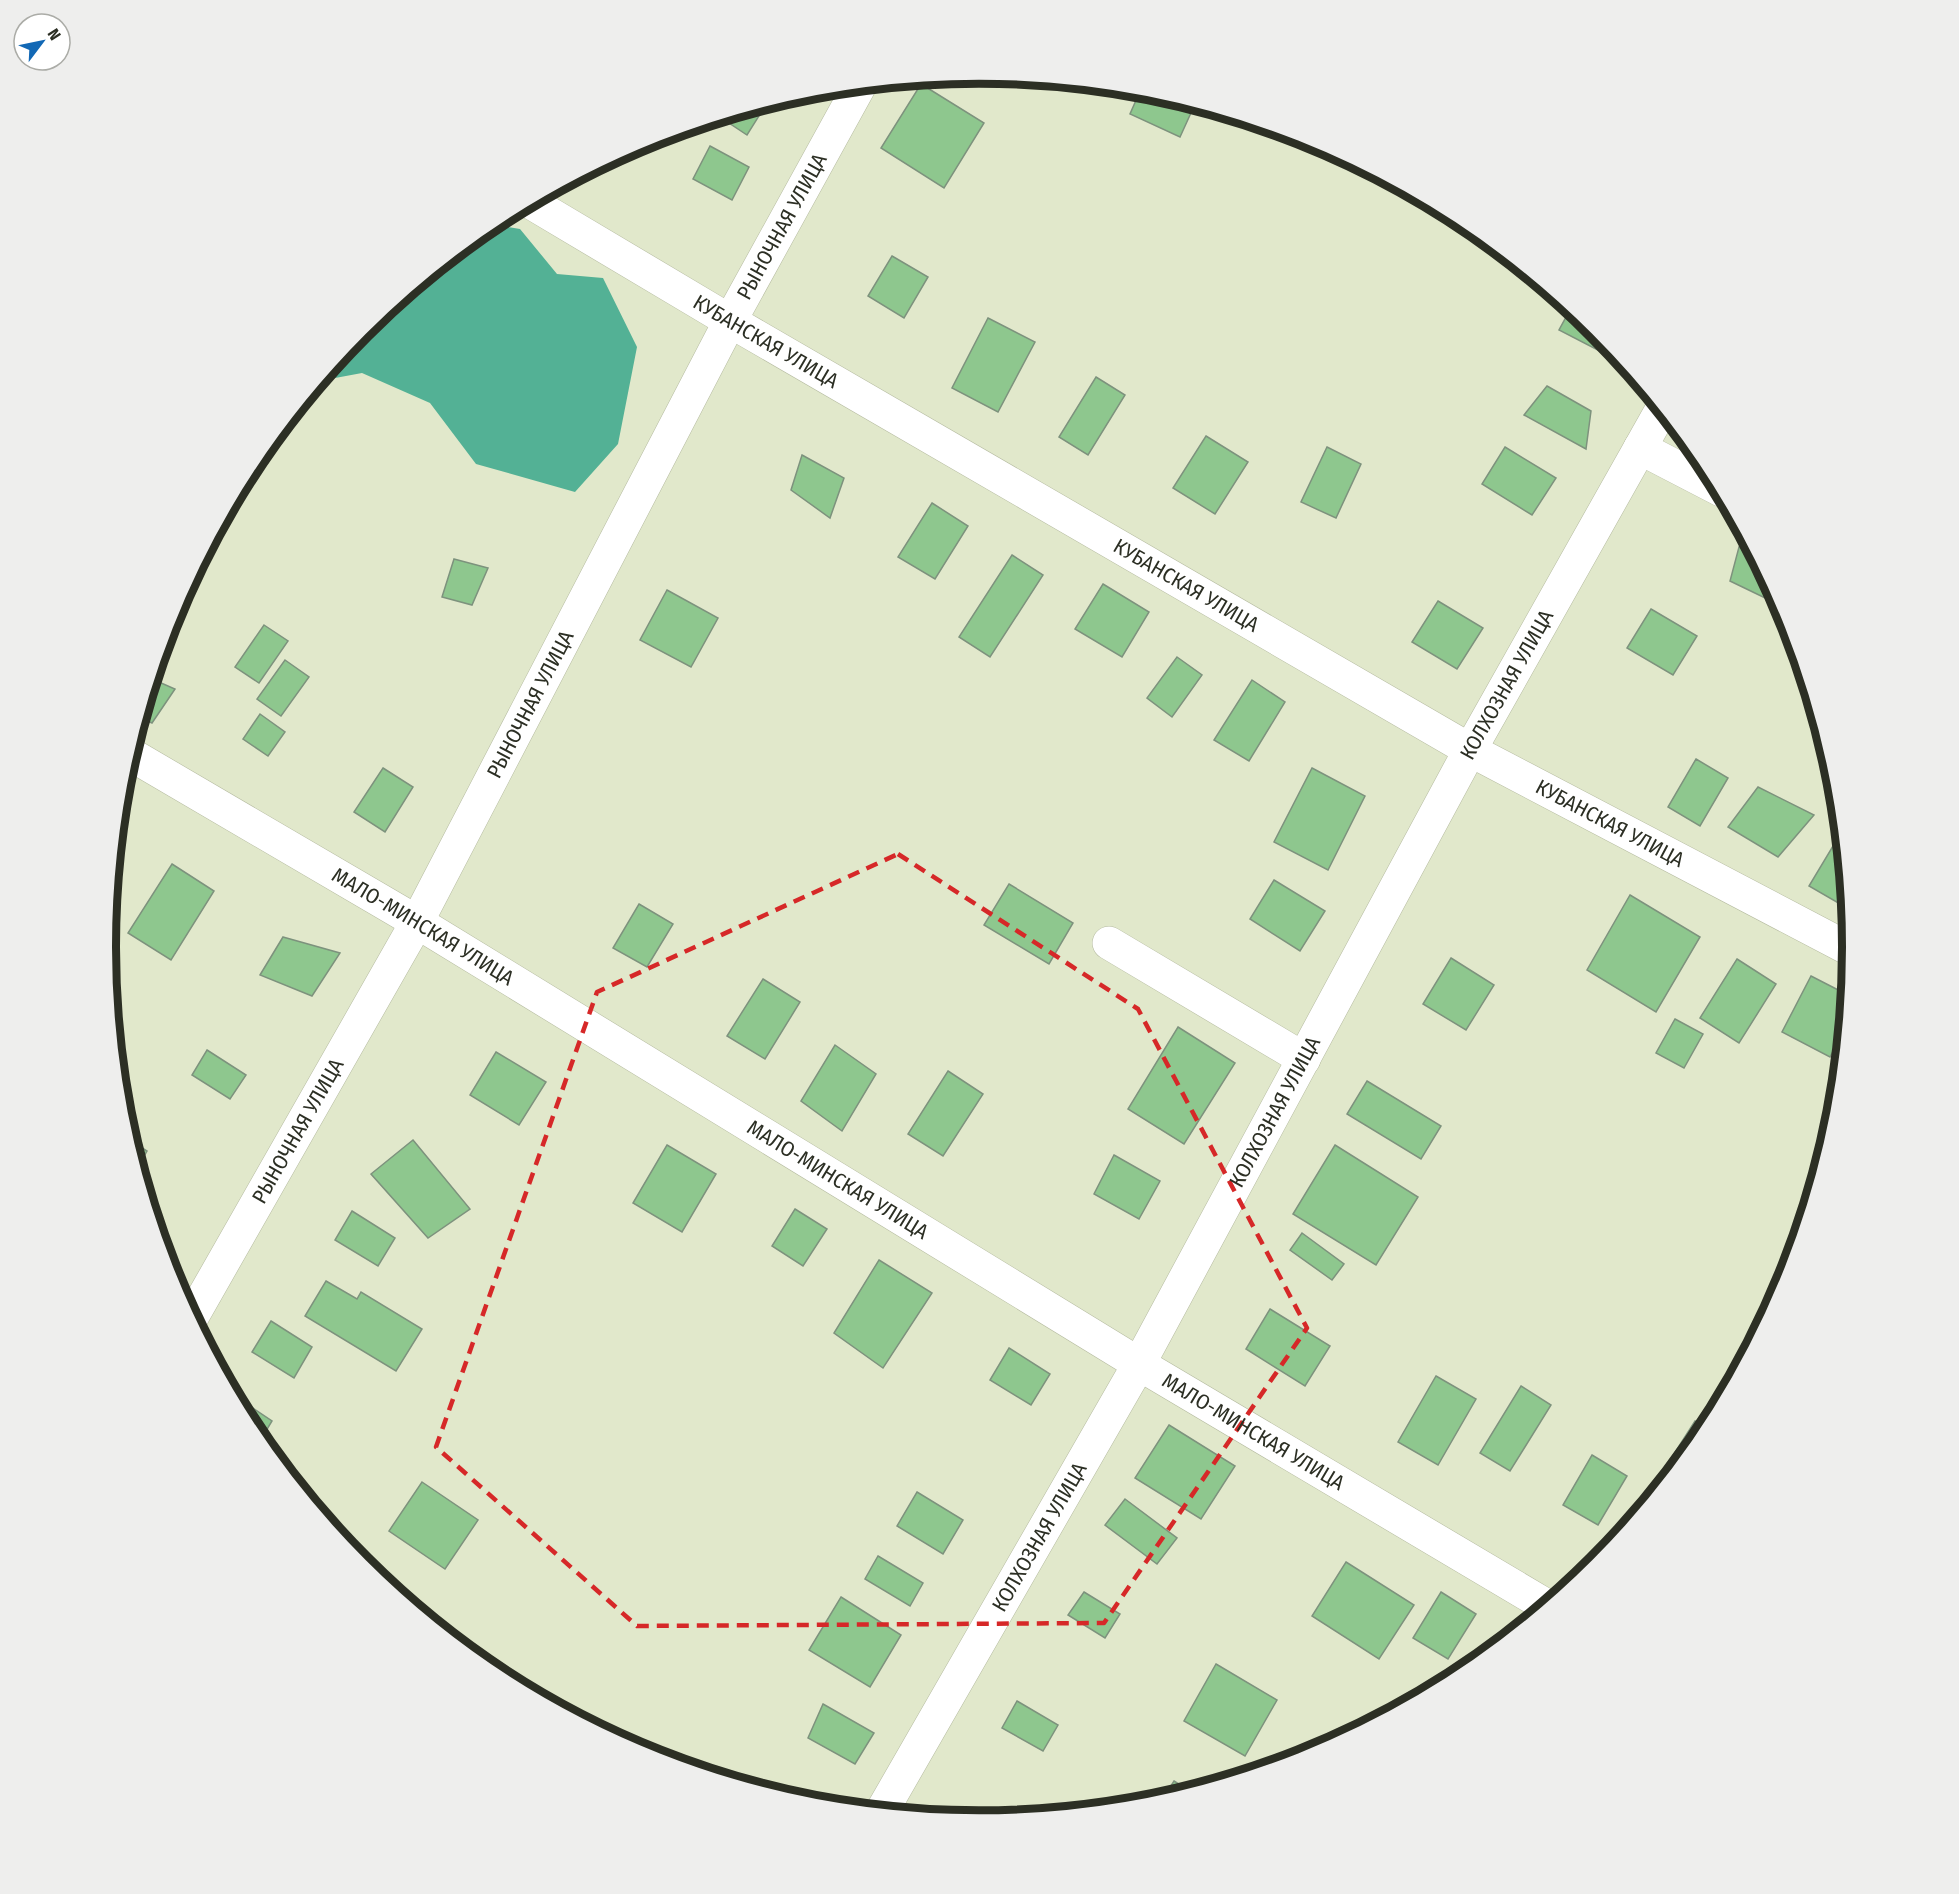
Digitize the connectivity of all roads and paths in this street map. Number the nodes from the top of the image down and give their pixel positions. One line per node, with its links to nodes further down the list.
1 (856, 93): 3 (street, РЫНОЧНАЯ УЛИЦА)
2 (537, 206): 3 (street, КУБАНСКАЯ УЛИЦА)
3 (730, 321): 7 (street, КУБАНСКАЯ УЛИЦА); 9 (street, РЫНОЧНАЯ УЛИЦА)
4 (1658, 415): 5 (street, КОЛХОЗНАЯ УЛИЦА)
5 (1640, 448): 6 (street); 7 (street, КОЛХОЗНАЯ УЛИЦА)
6 (1706, 482)
7 (1470, 750): 11 (street, КУБАНСКАЯ УЛИЦА); 12 (street, КОЛХОЗНАЯ УЛИЦА)
8 (138, 759): 9 (street, МАЛО-МИНСКАЯ УЛИЦА)
9 (417, 922): 13 (street, РЫНОЧНАЯ УЛИЦА); 14 (street, МАЛО-МИНСКАЯ УЛИЦА)
10 (1109, 943): 12 (street)
11 (1843, 946)
12 (1304, 1059): 14 (street, КОЛХОЗНАЯ УЛИЦА)
13 (196, 1309)
14 (1139, 1364): 15 (street, МАЛО-МИНСКАЯ УЛИЦА); 16 (street, КОЛХОЗНАЯ УЛИЦА)
15 (1541, 1602)
16 (886, 1805)

